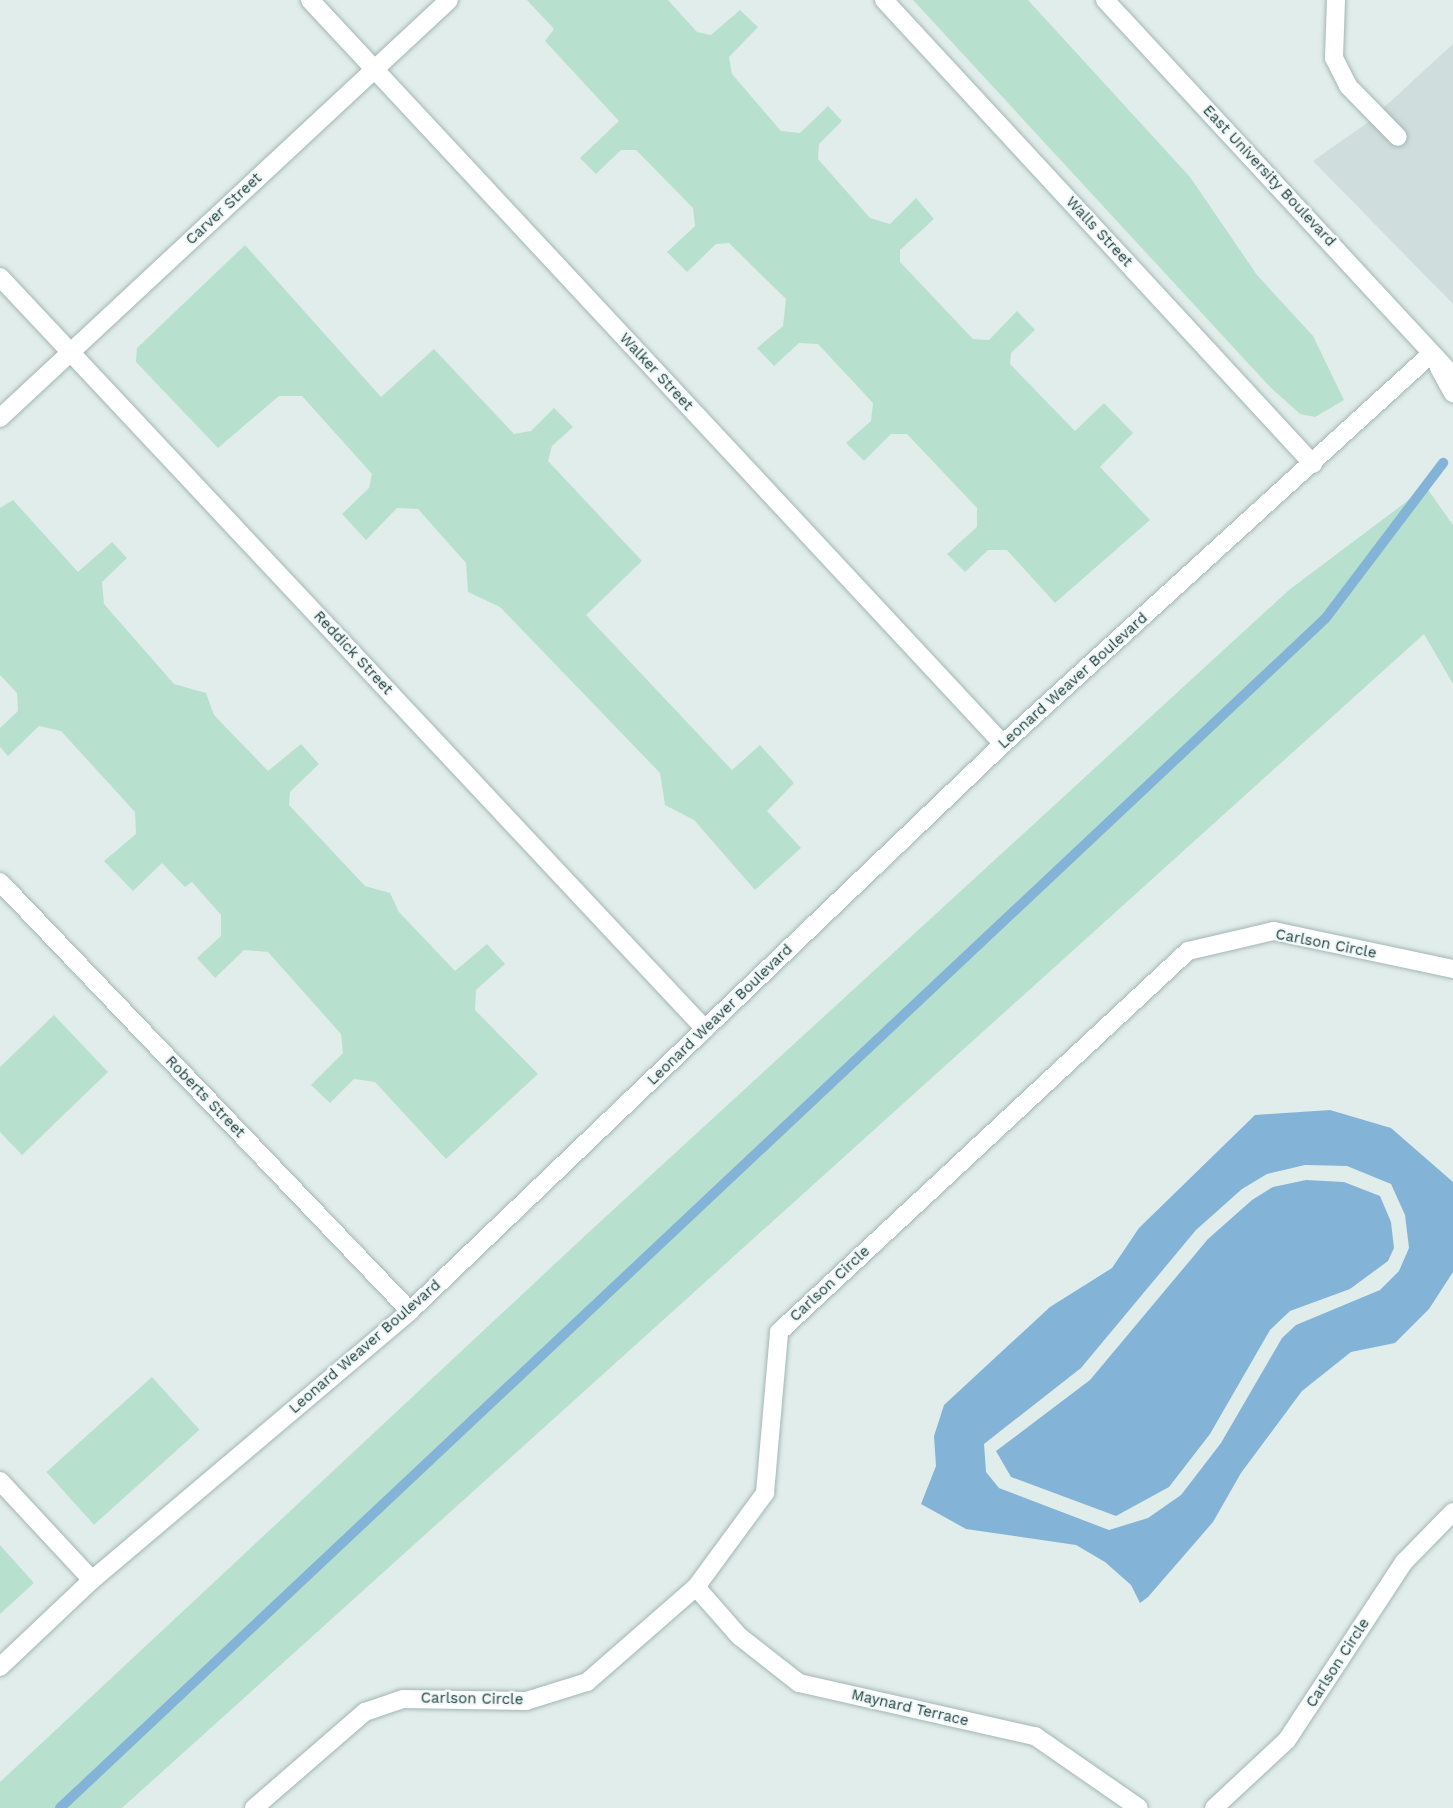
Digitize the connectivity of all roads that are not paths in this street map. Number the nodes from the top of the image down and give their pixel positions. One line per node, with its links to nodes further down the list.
1 (310, 0): 6 (street, Walker Street)
2 (448, 0): 6 (street, Carver Street)
3 (884, 0): 14 (street, Walls Street)
4 (1105, 0): 10 (street, East University Boulevard)
5 (1336, 0): 7 (street)
6 (374, 70): 9 (street, Carver Street); 15 (street, Walker Street)
7 (1398, 136)
8 (0, 277): 9 (street, Reddick Street)
9 (70, 352): 13 (street, Carver Street); 18 (street, Reddick Street)
10 (1431, 354): 11 (street, East University Boulevard); 12 (street, East University Boulevard); 14 (street, Leonard Weaver Boulevard)
11 (1453, 376)
12 (1453, 393)
13 (0, 418)
14 (1313, 464): 15 (street, Leonard Weaver Boulevard)
15 (1003, 744): 18 (street, Leonard Weaver Boulevard)
16 (0, 882): 19 (street, Roberts Street)
17 (1453, 969): 23 (street, Carlson Circle)
18 (705, 1029): 19 (street, Leonard Weaver Boulevard)
19 (410, 1311): 22 (street, Leonard Weaver Boulevard)
20 (0, 1481): 22 (street)
21 (1453, 1512): 27 (street, Carlson Circle)
22 (92, 1580): 24 (street, Leonard Weaver Boulevard)
23 (696, 1587): 25 (street, Carlson Circle); 26 (street, Maynard Terrace)
24 (0, 1668)
25 (254, 1808)
26 (1139, 1808)
27 (1214, 1808)

